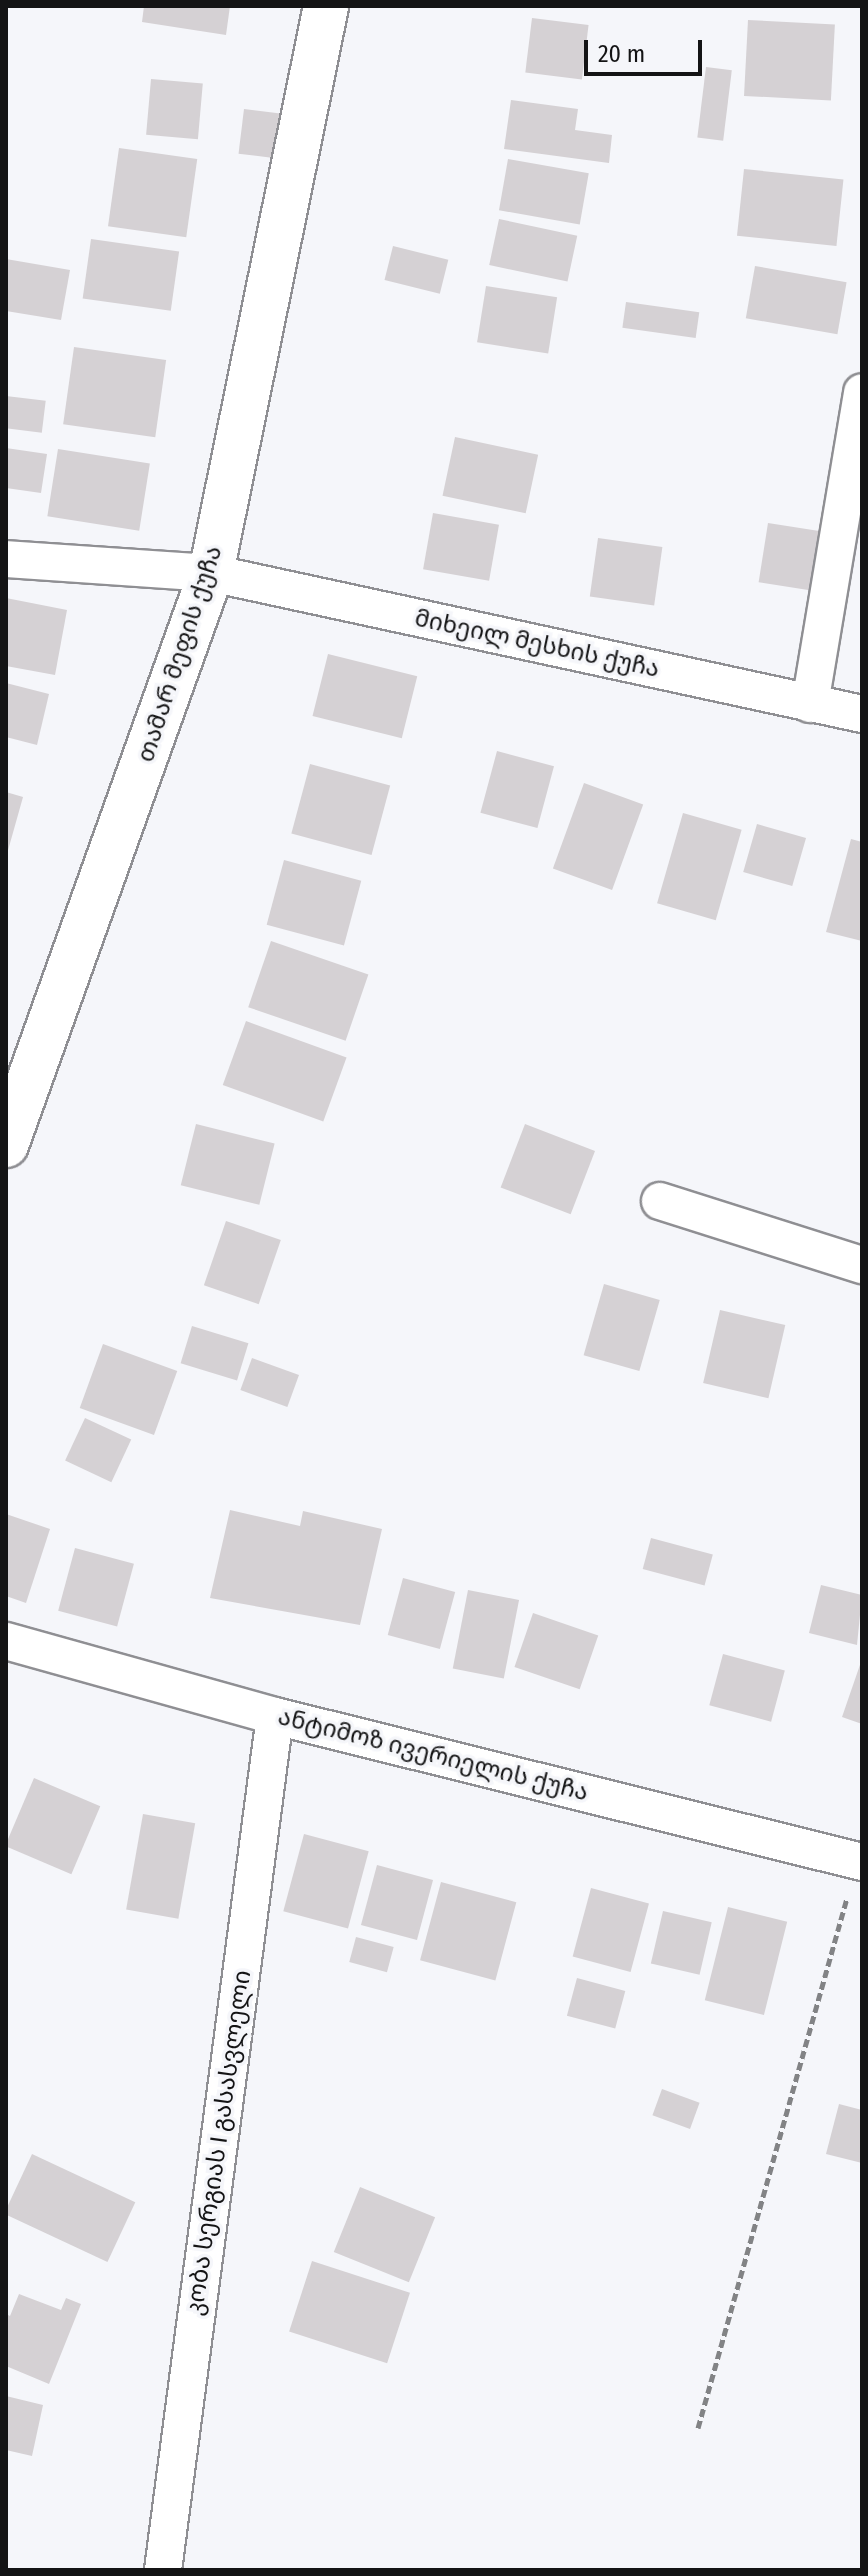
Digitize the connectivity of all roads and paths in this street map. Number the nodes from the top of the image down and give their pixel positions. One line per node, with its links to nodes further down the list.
1 (326, 6): 4 (street, თამარ მეფის ქუჩა)
2 (862, 392): 5 (street)
3 (6, 559): 4 (street, მიხეილ მესხის ქუჩა)
4 (211, 573): 5 (street, მიხეილ მესხის ქუჩა); 7 (street, თამარ მეფის ქუჩა)
5 (810, 704): 6 (street, მიხეილ მესხის ქუჩა)
6 (862, 714)
7 (6, 1145)
8 (660, 1201): 9 (street)
9 (862, 1265)
10 (6, 1641): 11 (street, ანტიმოზ ივერიელის ქუჩა)
11 (275, 1716): 12 (street, ანტიმოზ ივერიელის ქუჩა); 14 (street, კობა სერგიას I გასასვლელი)
12 (860, 1862): 13 (path)
13 (698, 2428)
14 (163, 2570)

